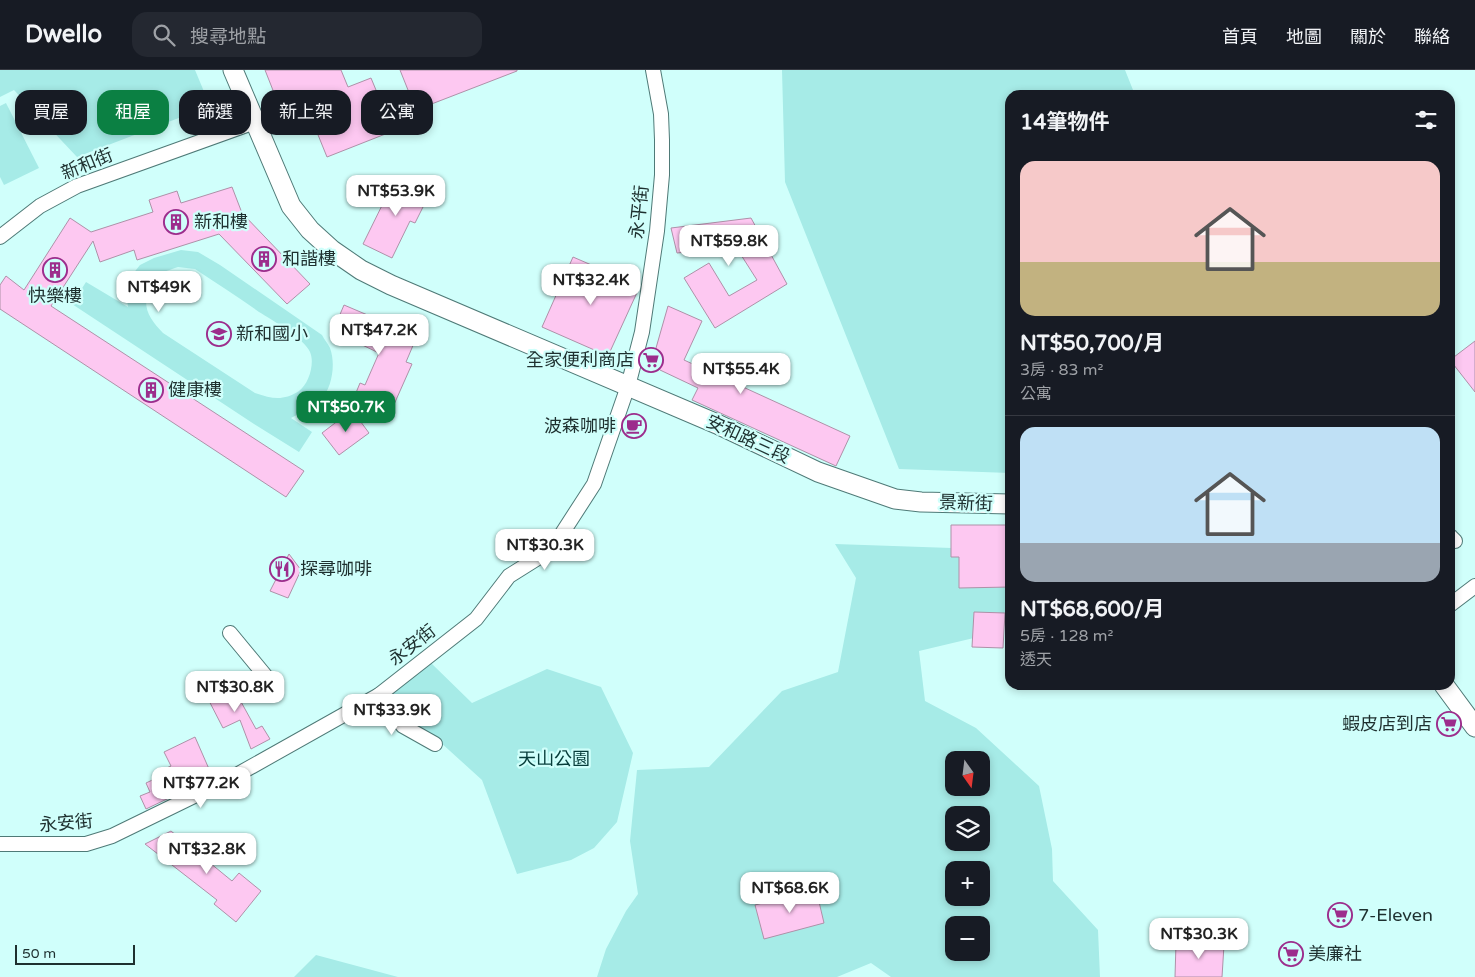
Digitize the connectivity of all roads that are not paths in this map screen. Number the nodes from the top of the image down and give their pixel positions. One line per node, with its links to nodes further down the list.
1 (232, 70): 3 (main road, 安和路三段)
2 (652, 70): 5 (street, 永平街)
3 (254, 122): 4 (street, 新和街); 5 (main road, 安和路三段)
4 (0, 237)
5 (628, 386): 6 (main road, 安和路三段); 13 (street, 永安街)
6 (921, 502): 7 (main road, 景新街)
7 (1005, 504)
8 (1475, 586): 9 (street)
9 (1455, 601)
10 (230, 633): 11 (street)
11 (268, 679)
12 (1448, 690): 14 (main road)
13 (379, 694): 15 (street); 16 (street, 永安街)
14 (1475, 727)
15 (434, 744)
16 (0, 844)

